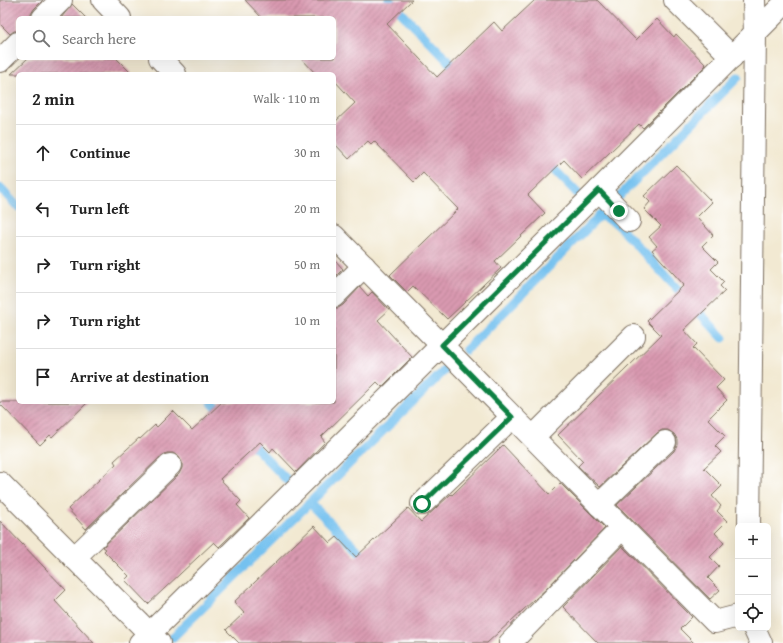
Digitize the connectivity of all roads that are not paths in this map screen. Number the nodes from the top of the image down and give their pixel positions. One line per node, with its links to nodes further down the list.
1 (61, 0): 6 (street)
2 (102, 0): 7 (street)
3 (675, 0): 10 (street)
4 (754, 0): 8 (street)
5 (783, 5): 8 (street)
6 (45, 16)
7 (118, 16)
8 (755, 34): 10 (street); 26 (street)
9 (16, 45): 12 (street)
10 (732, 57): 18 (street)
11 (162, 60): 13 (street)
12 (0, 61)
13 (173, 72)
14 (336, 238): 15 (street)
15 (364, 266): 16 (street); 18 (street)
16 (336, 294)
17 (634, 336): 20 (street)
18 (442, 345): 19 (street); 31 (street)
19 (512, 417): 20 (street); 24 (street)
20 (533, 437): 25 (street)
21 (664, 442): 25 (street)
22 (170, 466): 28 (street)
23 (2, 488): 28 (street)
24 (422, 504)
25 (599, 505): 27 (street)
26 (749, 523)
27 (622, 528): 29 (street); 32 (street)
28 (74, 558): 31 (street)
29 (735, 617)
30 (755, 631): 33 (street)
31 (150, 640)
32 (510, 643)
33 (761, 643)

